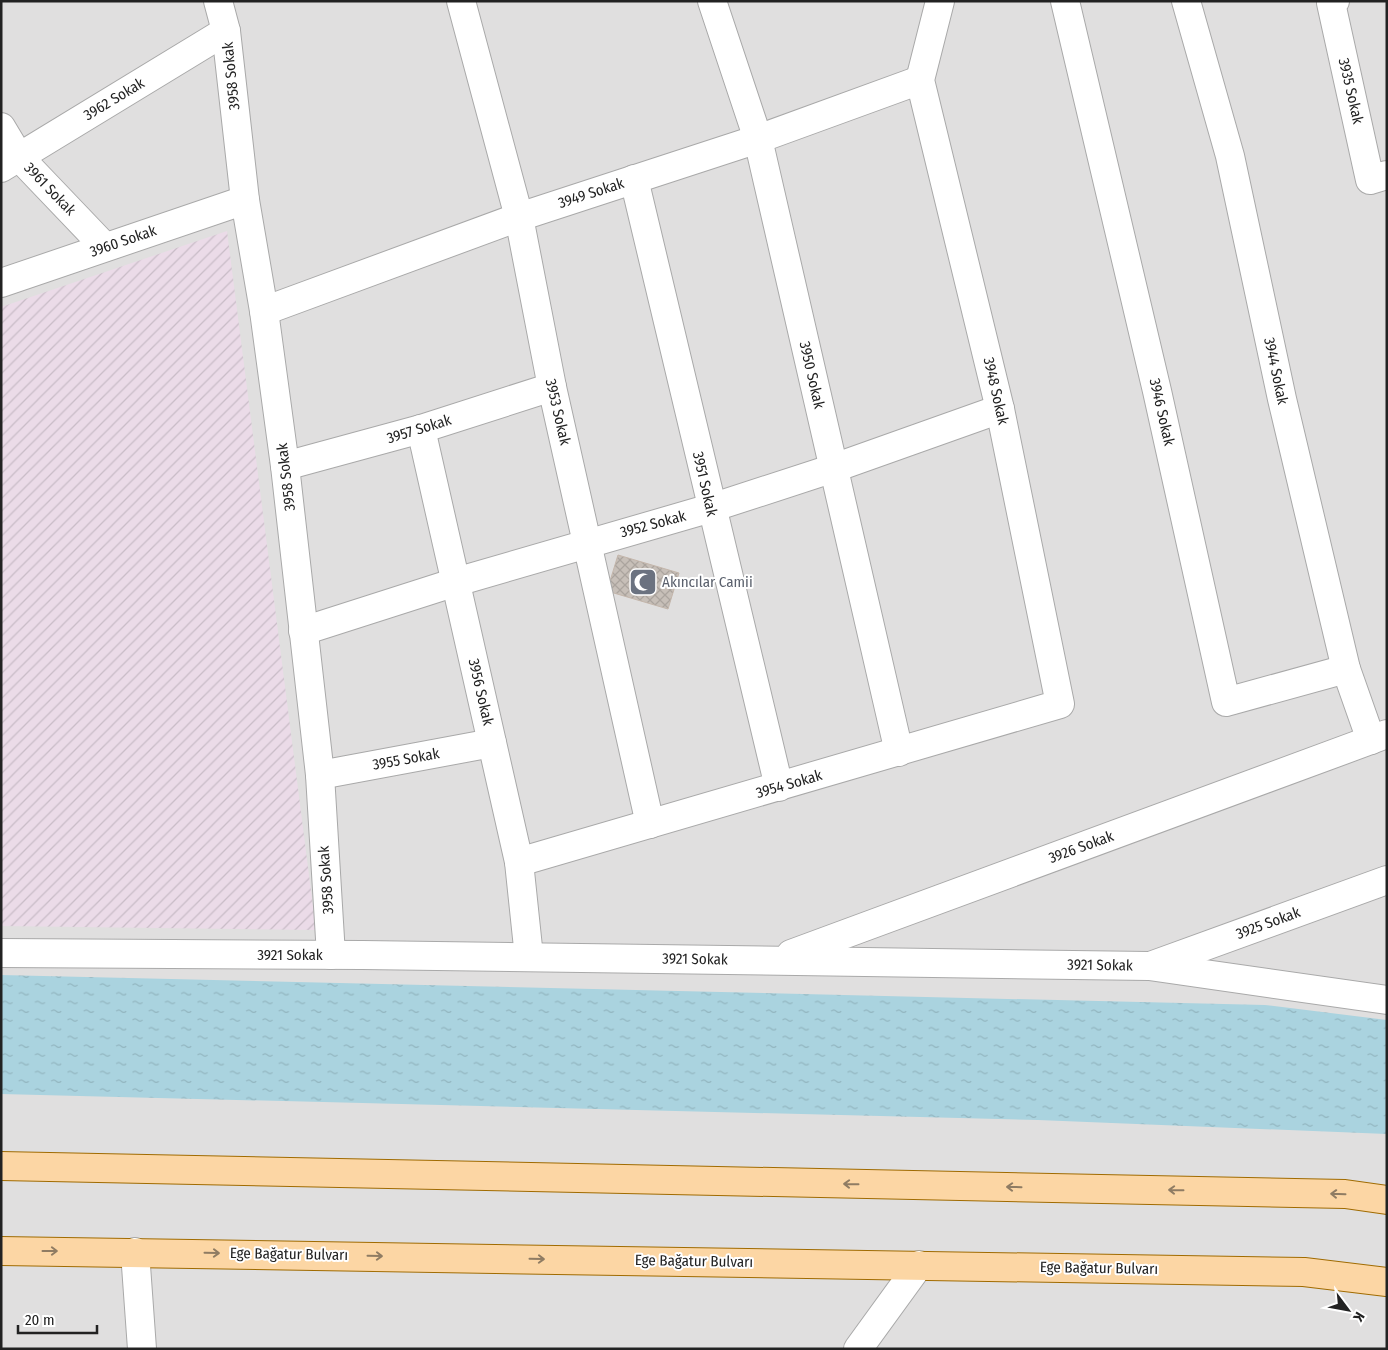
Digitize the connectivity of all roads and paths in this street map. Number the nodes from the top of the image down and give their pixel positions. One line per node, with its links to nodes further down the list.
1 (218, 1): 8 (street, 3958 Sokak)
2 (461, 1): 16 (street, 3953 Sokak)
3 (712, 1): 11 (street, 3950 Sokak)
4 (940, 1): 9 (street)
5 (1065, 1): 29 (street, 3946 Sokak)
6 (1186, 1): 29 (street, 3944 Sokak)
7 (1333, 2): 13 (street, 3935 Sokak)
8 (226, 31): 12 (street, 3962 Sokak); 15 (street, 3958 Sokak)
9 (920, 80): 11 (street, 3949 Sokak); 21 (street, 3948 Sokak)
10 (1, 128): 12 (street, 3961 Sokak)
11 (758, 139): 14 (street, 3949 Sokak); 24 (street, 3950 Sokak)
12 (10, 162): 17 (street, 3961 Sokak)
13 (1379, 178)
14 (634, 179): 16 (street, 3949 Sokak); 25 (street, 3951 Sokak)
15 (245, 200): 17 (street, 3960 Sokak); 19 (street, 3958 Sokak)
16 (519, 217): 19 (street, 3949 Sokak); 20 (street, 3953 Sokak)
17 (105, 246): 18 (street, 3960 Sokak)
18 (1, 283)
19 (264, 311): 23 (street, 3958 Sokak)
20 (552, 387): 22 (street, 3957 Sokak); 26 (street, 3953 Sokak)
21 (1000, 408): 24 (street, 3952 Sokak); 30 (street, 3948 Sokak)
22 (421, 429): 23 (street, 3957 Sokak); 27 (street, 3956 Sokak)
23 (285, 466): 28 (street, 3958 Sokak)
24 (834, 468): 25 (street, 3952 Sokak); 33 (street, 3950 Sokak)
25 (711, 508): 26 (street, 3952 Sokak); 35 (street, 3951 Sokak)
26 (588, 543): 27 (street, 3952 Sokak); 36 (street, 3953 Sokak)
27 (456, 582): 28 (street, 3952 Sokak); 32 (street, 3956 Sokak)
28 (303, 631): 34 (street, 3958 Sokak)
29 (1346, 669): 31 (street, 3944 Sokak)
30 (1060, 704): 33 (street, 3954 Sokak)
31 (1379, 737): 42 (street, 3926 Sokak)
32 (492, 743): 34 (street, 3955 Sokak); 37 (street, 3956 Sokak)
33 (899, 752): 35 (street, 3954 Sokak)
34 (320, 775): 40 (street, 3958 Sokak)
35 (779, 787): 36 (street, 3954 Sokak)
36 (650, 824): 37 (street, 3954 Sokak)
37 (519, 862): 41 (street, 3956 Sokak)
38 (1387, 880): 43 (street, 3925 Sokak)
39 (1, 953): 40 (street, 3921 Sokak)
40 (331, 955): 41 (street, 3921 Sokak)
41 (529, 957): 42 (street, 3921 Sokak)
42 (776, 960): 43 (street, 3921 Sokak)
43 (1149, 966): 44 (street, 3921 Sokak)
44 (1387, 1000)
45 (1, 1166): 46 (main road, one-way to 45)
46 (1387, 1200)
47 (1, 1251): 48 (main road, Ege Bağatur Bulvarı, one-way to 48)
48 (135, 1252): 49 (main road, Ege Bağatur Bulvarı, one-way to 49); 51 (street)
49 (919, 1265): 50 (main road, Ege Bağatur Bulvarı); 52 (street)
50 (1387, 1282)
51 (142, 1349)
52 (858, 1349)

